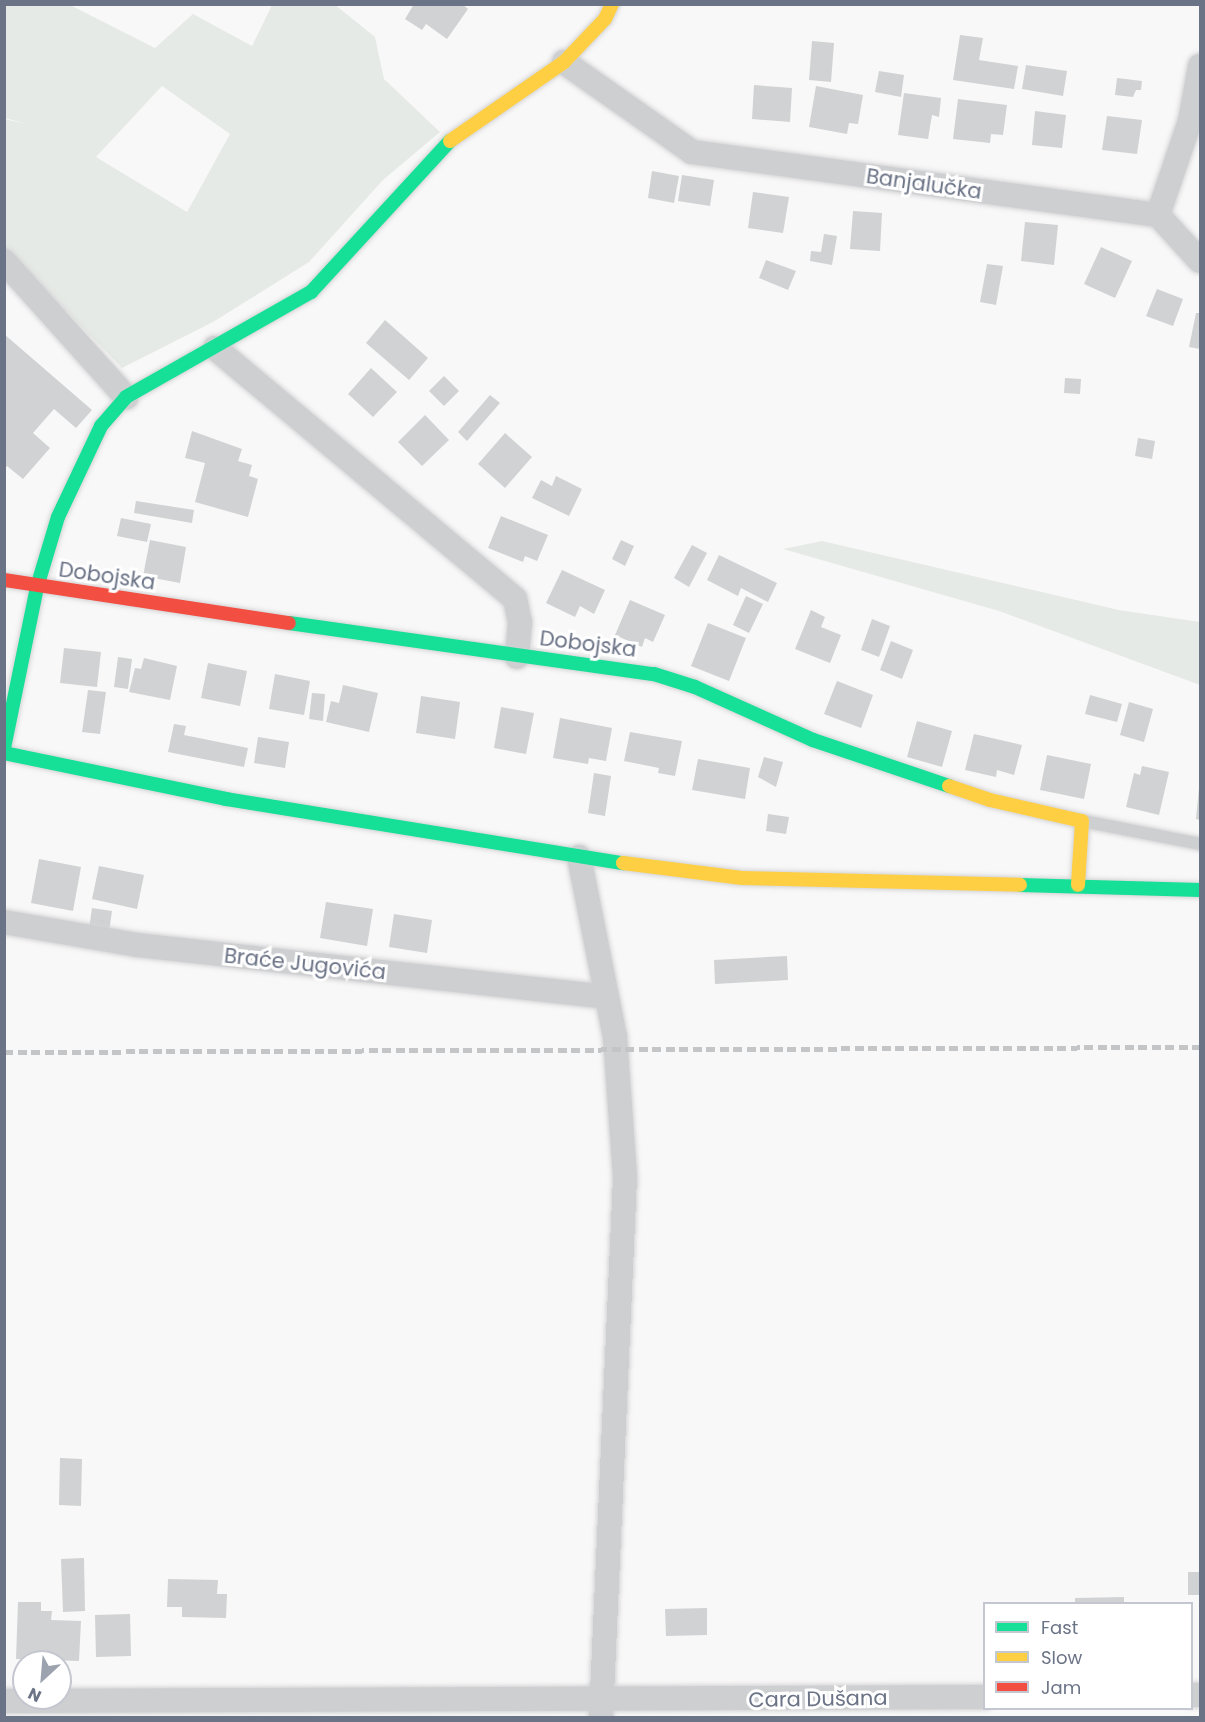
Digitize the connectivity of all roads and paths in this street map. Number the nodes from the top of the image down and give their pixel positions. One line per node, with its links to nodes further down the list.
1 (612, 4): 2 (street)
2 (564, 62): 4 (street, Banjalučka); 7 (street)
3 (1200, 66): 4 (street)
4 (1158, 215): 6 (street)
5 (4, 261): 8 (street)
6 (1200, 261)
7 (215, 348): 8 (street); 11 (street)
8 (126, 397): 10 (street)
9 (4, 580): 10 (street, Dobojska)
10 (37, 587): 11 (street, Dobojska); 12 (street)
11 (517, 657): 14 (street, Dobojska)
12 (4, 748)
13 (4, 753): 16 (street)
14 (1082, 821): 15 (lane); 17 (street)
15 (1200, 844)
16 (579, 857): 17 (street); 20 (street)
17 (1078, 885): 18 (street)
18 (1200, 890)
19 (4, 922): 20 (street, Braće Jugovića)
20 (606, 997): 23 (street)
21 (983, 1697): 23 (street, Cara Dušana)
22 (4, 1701): 23 (street, Cara Dušana)
23 (602, 1709)

